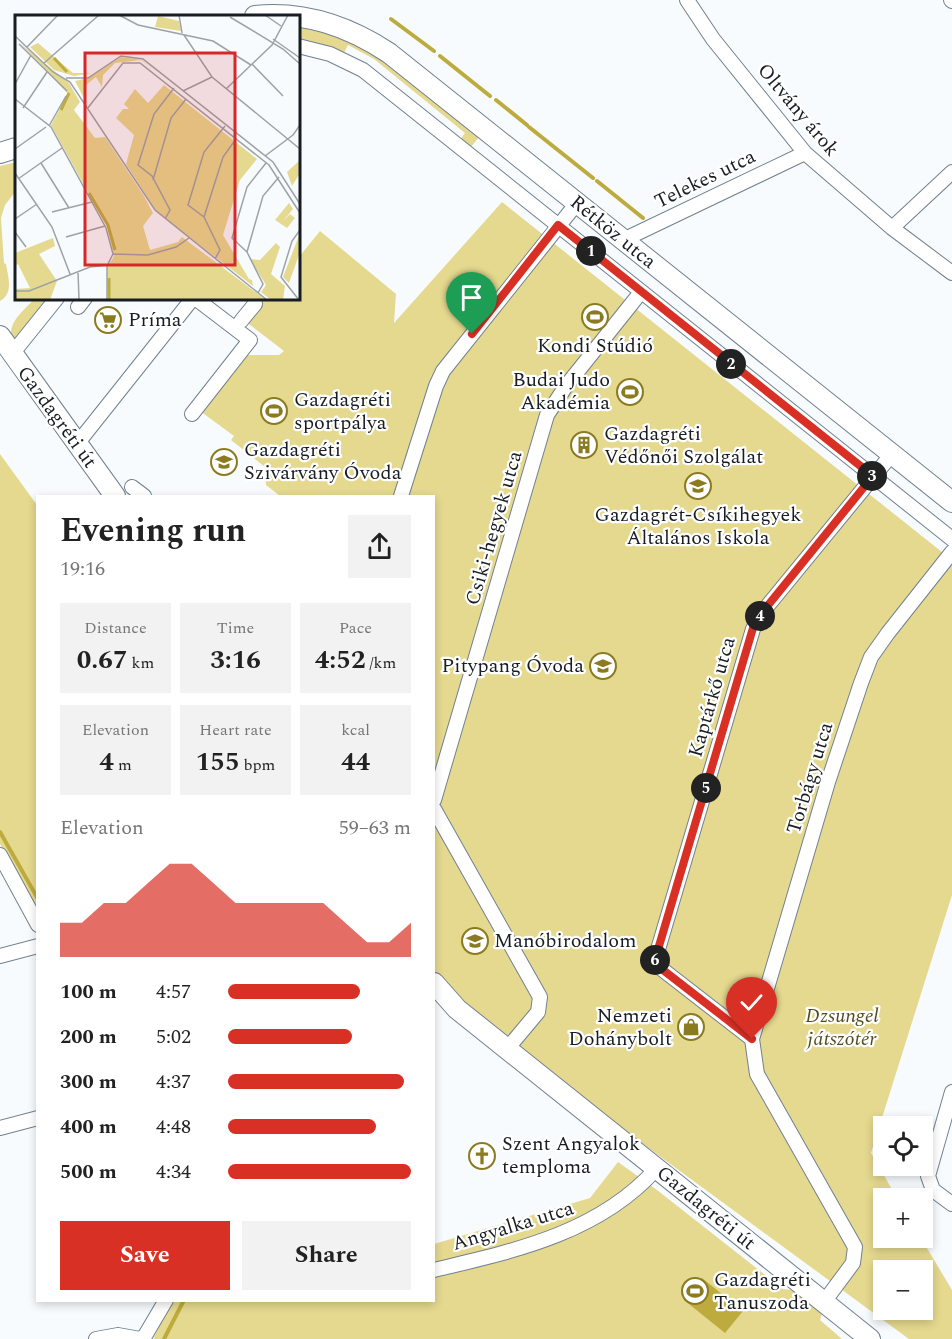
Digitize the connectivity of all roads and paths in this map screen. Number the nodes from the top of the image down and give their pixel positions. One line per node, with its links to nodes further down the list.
1 (687, 0): 6 (street, Oltvány árok)
2 (300, 17): 10 (street, Rétköz utca)
3 (300, 46): 11 (street, Rétköz utca)
4 (15, 148): 5 (street)
5 (0, 153)
6 (805, 153): 12 (street, Oltvány árok); 13 (street, Telekes utca)
7 (15, 158): 8 (street)
8 (0, 163)
9 (952, 172): 12 (street)
10 (577, 202): 11 (street); 13 (street, Rétköz utca)
11 (558, 225): 15 (street, Rétköz utca); 29 (street)
12 (892, 228): 14 (street, Oltvány árok)
13 (623, 240): 25 (street, Rétköz utca)
14 (952, 273)
15 (641, 292): 26 (street, Rétköz utca); 33 (street, Csiki-hegyek utca)
16 (55, 300): 22 (street)
17 (192, 300): 24 (street)
18 (197, 300): 23 (street)
19 (255, 304): 20 (street)
20 (241, 321)
21 (0, 336): 22 (street, Gazdagréti út)
22 (12, 354): 24 (street, Gazdagréti út)
23 (192, 414)
24 (77, 444): 27 (street, Gazdagréti út)
25 (892, 454): 26 (street); 30 (street, Rétköz utca)
26 (873, 476): 31 (street, Rétköz utca); 40 (street, Kaptárkő utca)
27 (123, 492): 28 (street)
28 (139, 495)
29 (401, 495)
30 (952, 502)
31 (952, 539)
32 (952, 552): 40 (street, Torbágy utca)
33 (435, 797)
34 (435, 811): 41 (street)
35 (0, 855): 36 (street)
36 (36, 921)
37 (36, 947): 38 (street)
38 (0, 956)
39 (435, 984): 41 (street, Gazdagréti út)
40 (752, 1039): 49 (street, Torbágy utca)
41 (507, 1049): 45 (street, Gazdagréti út)
42 (952, 1092): 46 (street)
43 (36, 1119): 44 (street)
44 (0, 1128)
45 (656, 1169): 47 (street, Angyalka utca); 49 (street, Gazdagréti út)
46 (952, 1204)
47 (435, 1270)
48 (165, 1302): 51 (street)
49 (824, 1302): 52 (street, Gazdagréti út)
50 (96, 1339): 51 (street)
51 (142, 1339)
52 (870, 1339)

